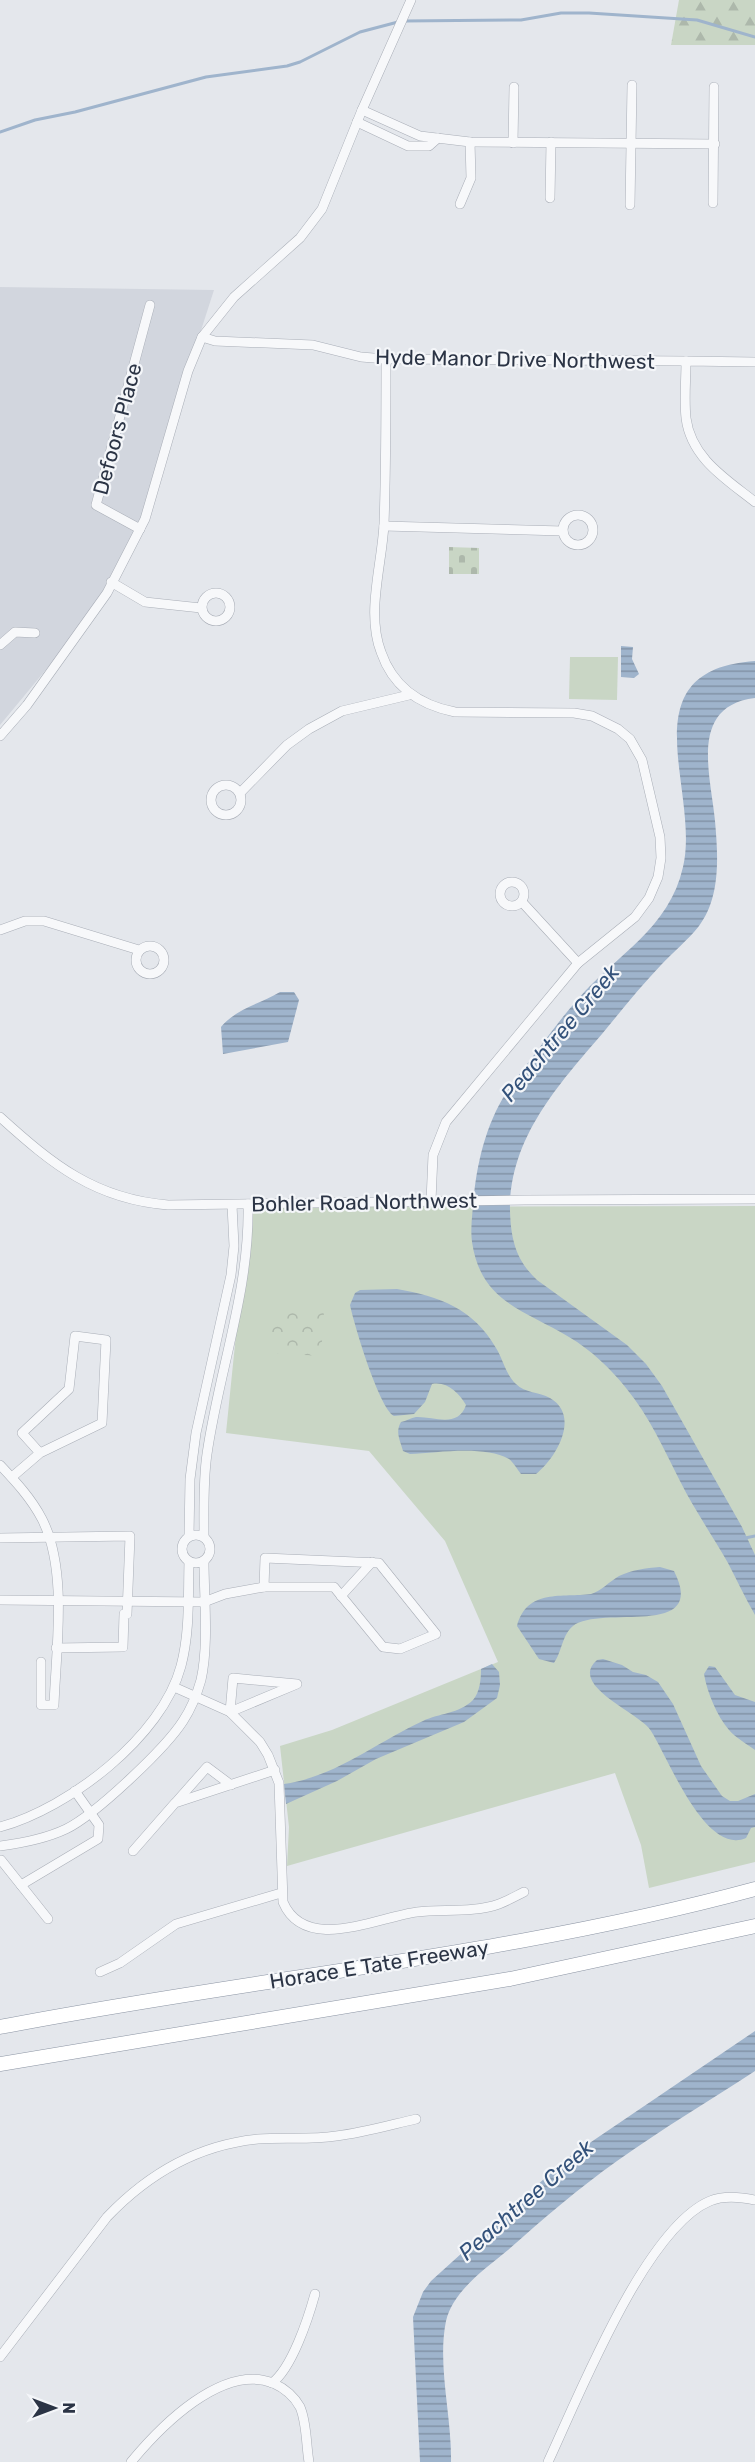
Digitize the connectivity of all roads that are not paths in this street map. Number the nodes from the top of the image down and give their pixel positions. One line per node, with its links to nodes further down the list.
1 (410, 2): 5 (street)
2 (632, 85): 11 (street)
3 (514, 87): 10 (street)
4 (714, 87): 12 (street)
5 (362, 110): 6 (street); 7 (street)
6 (357, 122): 7 (street); 18 (street)
7 (438, 138): 8 (street)
8 (470, 142): 10 (street); 15 (street)
9 (551, 142): 10 (street); 11 (street); 13 (street)
10 (513, 143)
11 (632, 143): 12 (street); 16 (street)
12 (715, 144): 14 (street)
13 (550, 198)
14 (713, 202)
15 (460, 204)
16 (630, 205)
17 (150, 304): 24 (street, Defoors Place)
18 (202, 337): 19 (street, Hyde Manor Drive Northwest); 24 (street)
19 (386, 359): 20 (street, Hyde Manor Drive Northwest); 23 (street)
20 (686, 362): 21 (street, Hyde Manor Drive Northwest); 22 (street, Hyde Manor Drive Northwest)
21 (755, 362)
22 (755, 502)
23 (384, 526): 25 (street); 30 (street)
24 (140, 529): 26 (street)
25 (563, 531)
26 (111, 582): 27 (street); 31 (street)
27 (201, 608)
28 (34, 633): 29 (street)
29 (0, 645)
30 (409, 695): 32 (street); 36 (street)
31 (0, 736)
32 (240, 792)
33 (522, 902): 36 (street)
34 (0, 930): 35 (street)
35 (139, 950)
36 (578, 963): 39 (street)
37 (0, 1117): 40 (street, Bohler Road Northwest)
38 (755, 1199): 39 (street, Bohler Road Northwest)
39 (431, 1201): 41 (street, Bohler Road Northwest)
40 (232, 1204): 41 (street, Bohler Road Northwest); 45 (street)
41 (248, 1204): 46 (street)
42 (40, 1453): 42 (street); 44 (street)
43 (0, 1465): 44 (street)
44 (12, 1477): 47 (street)
45 (189, 1536): 46 (street); 50 (street)
46 (204, 1536): 49 (street)
47 (50, 1537): 48 (street); 55 (street); 56 (street)
48 (0, 1538)
49 (204, 1561): 50 (street); 58 (street)
50 (189, 1562): 57 (street)
51 (372, 1562): 52 (street); 53 (street); 53 (street)
52 (264, 1587): 53 (street); 58 (street)
53 (341, 1596)
54 (0, 1600): 55 (street)
55 (58, 1601): 56 (street); 59 (street)
56 (129, 1601): 57 (street); 59 (street)
57 (188, 1602): 58 (street); 61 (street)
58 (204, 1602): 62 (street)
59 (56, 1648): 60 (street)
60 (41, 1662)
61 (174, 1687): 62 (street); 66 (street)
62 (195, 1698): 63 (street); 68 (street)
63 (230, 1712): 63 (street); 64 (street)
64 (275, 1770): 65 (street); 76 (street)
65 (231, 1785): 67 (street); 67 (street)
66 (75, 1791): 68 (street); 69 (street)
67 (175, 1803): 71 (street)
68 (91, 1813): 70 (street); 73 (street)
69 (0, 1827)
70 (0, 1846)
71 (133, 1851)
72 (1, 1860): 73 (street)
73 (21, 1885): 77 (street)
74 (755, 1889): 80 (highway, Horace E Tate Freeway)
75 (524, 1892): 76 (street)
76 (281, 1893): 79 (street)
77 (48, 1919)
78 (755, 1926): 81 (highway, Horace E Tate Freeway)
79 (100, 1972)
80 (0, 2027)
81 (0, 2064)
82 (416, 2119): 85 (street)
83 (755, 2200): 89 (street)
84 (315, 2294): 86 (street)
85 (0, 2357)
86 (272, 2383): 87 (street); 88 (street)
87 (131, 2462)
88 (309, 2462)
89 (548, 2462)

